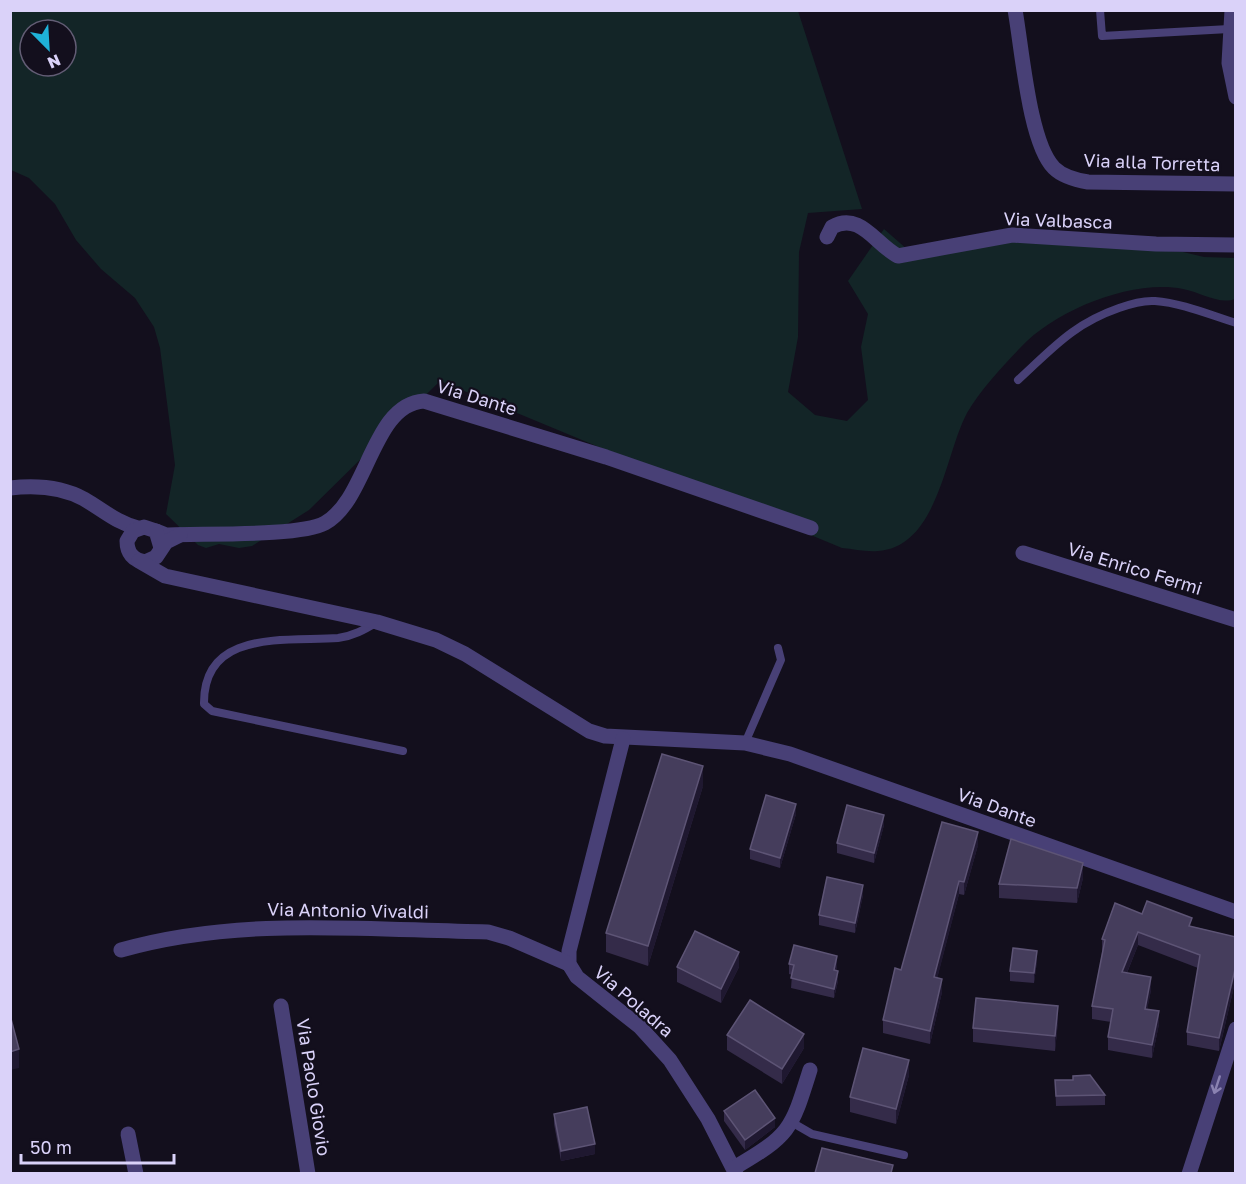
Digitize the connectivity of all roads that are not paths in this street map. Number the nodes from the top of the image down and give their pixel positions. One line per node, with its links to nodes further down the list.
1 (1015, 10): 6 (street, Via alla Torretta)
2 (1100, 10): 4 (lane)
3 (1232, 10): 4 (street)
4 (1229, 29): 5 (street)
5 (1236, 97)
6 (1236, 184)
7 (827, 237): 8 (street, Via Valbasca)
8 (1236, 245)
9 (1236, 323): 10 (lane)
10 (1018, 380)
11 (10, 488): 12 (street)
12 (103, 512): 13 (street); 17 (street)
13 (138, 528): 15 (street); 17 (street)
14 (811, 528): 16 (street, Via Dante)
15 (156, 531): 16 (street, Via Dante); 18 (street)
16 (183, 534): 18 (street)
17 (127, 548): 20 (street)
18 (160, 550): 20 (street); 21 (street)
19 (1023, 553): 22 (street, Via Enrico Fermi)
20 (139, 561): 21 (street, Via Dante)
21 (180, 578): 23 (street, Via Dante)
22 (1236, 620)
23 (377, 622): 25 (street, Via Dante); 27 (lane)
24 (778, 648): 26 (lane)
25 (623, 739): 26 (street, Via Dante); 30 (street, Via Poladra)
26 (744, 743): 28 (street, Via Dante)
27 (403, 751)
28 (1236, 912)
29 (122, 950): 30 (street, Via Antonio Vivaldi)
30 (569, 964): 37 (street, Via Poladra)
31 (281, 1006): 39 (street, Via Paolo Giovio)
32 (1236, 1029): 40 (street, one-way to 40)
33 (810, 1070): 34 (street)
34 (793, 1123): 36 (lane); 37 (street)
35 (128, 1134): 38 (street)
36 (904, 1155)
37 (735, 1171)
38 (136, 1173)
39 (308, 1173)
40 (1189, 1173)

